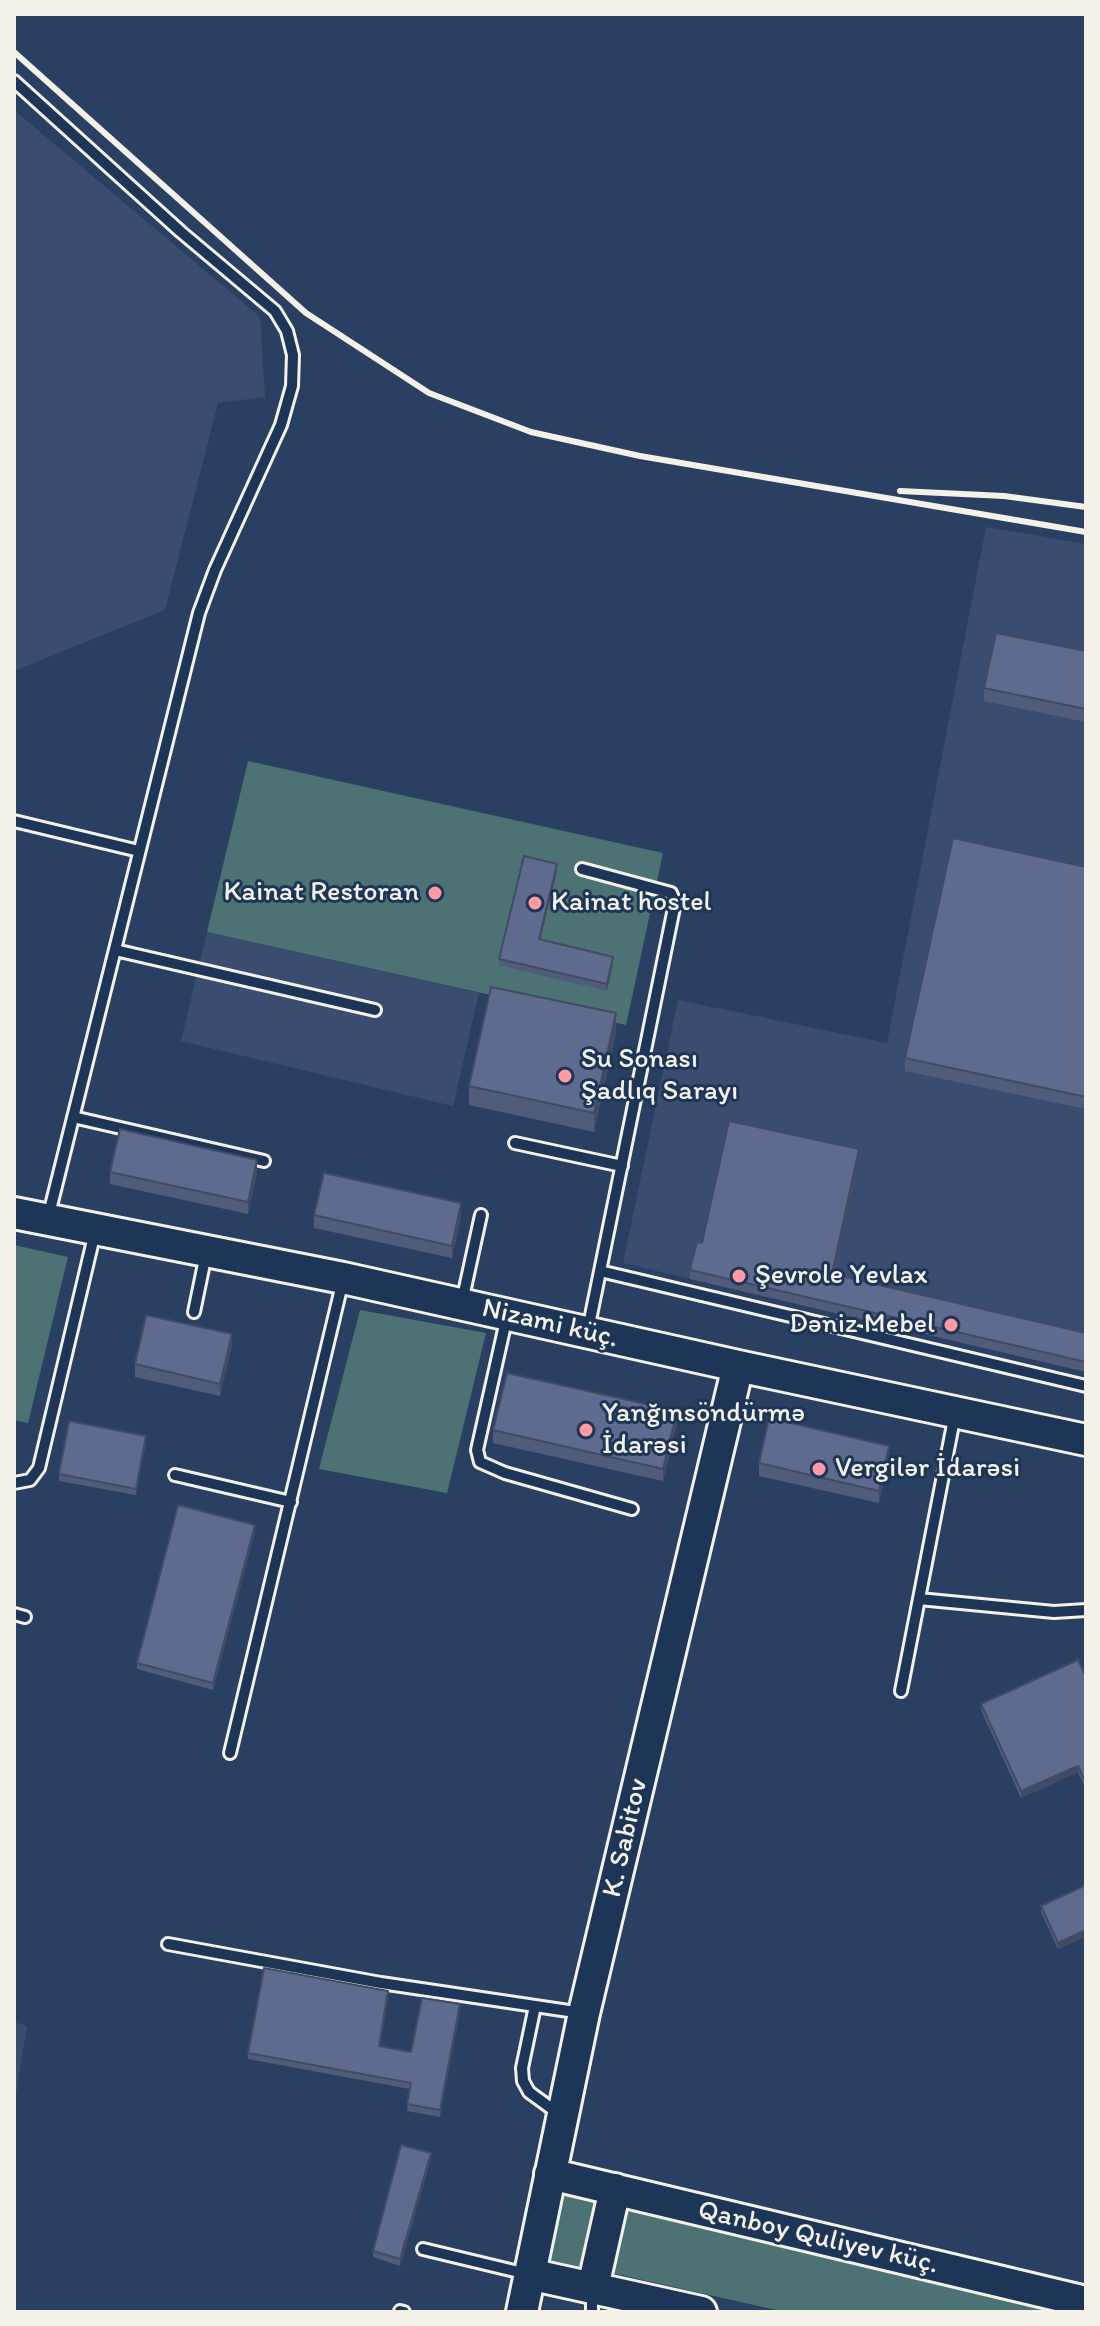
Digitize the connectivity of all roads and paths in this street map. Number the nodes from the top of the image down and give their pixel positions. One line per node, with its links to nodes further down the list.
1 (14, 81): 3 (lane)
2 (14, 821): 3 (lane)
3 (139, 851): 5 (lane)
4 (582, 869): 10 (lane)
5 (115, 950): 6 (lane); 7 (lane)
6 (375, 1010)
7 (73, 1117): 9 (lane); 13 (lane)
8 (515, 1143): 10 (lane)
9 (264, 1161)
10 (622, 1166): 16 (lane)
11 (14, 1213): 13 (street, Nizami küç.)
12 (481, 1215): 18 (lane)
13 (47, 1220): 14 (street, Nizami küç.)
14 (95, 1230): 15 (street, Nizami küç.); 27 (lane)
15 (206, 1252): 17 (street, Nizami küç.); 19 (lane)
16 (600, 1271): 21 (lane); 23 (lane)
17 (343, 1278): 18 (street, Nizami küç.); 28 (lane)
18 (461, 1304): 20 (street, Nizami küç.)
19 (194, 1312)
20 (507, 1314): 21 (street, Nizami küç.); 29 (lane)
21 (588, 1332): 22 (street, Nizami küç.)
22 (738, 1366): 24 (street, Nizami küç.); 36 (street, K. Sabitov)
23 (1086, 1386)
24 (956, 1412): 25 (street, Nizami küç.); 30 (lane)
25 (1086, 1440)
26 (175, 1475): 28 (lane)
27 (14, 1483)
28 (291, 1502): 33 (lane)
29 (632, 1509)
30 (919, 1599): 31 (lane); 32 (lane)
31 (1086, 1610)
32 (901, 1691)
33 (230, 1753)
34 (168, 1944): 35 (lane)
35 (535, 2006): 36 (lane); 37 (lane)
36 (584, 2013): 37 (street, K. Sabitov)
37 (562, 2116): 38 (street, K. Sabitov)
38 (550, 2174): 39 (street, Qanboy Quliyev küç.); 41 (street, K. Sabitov)
39 (615, 2189): 42 (street); 43 (street, Qanboy Quliyev küç.)
40 (423, 2249): 41 (lane)
41 (529, 2274): 42 (street); 44 (street, K. Sabitov)
42 (593, 2299): 45 (street)
43 (1086, 2302)
44 (522, 2312)
45 (701, 2312)

